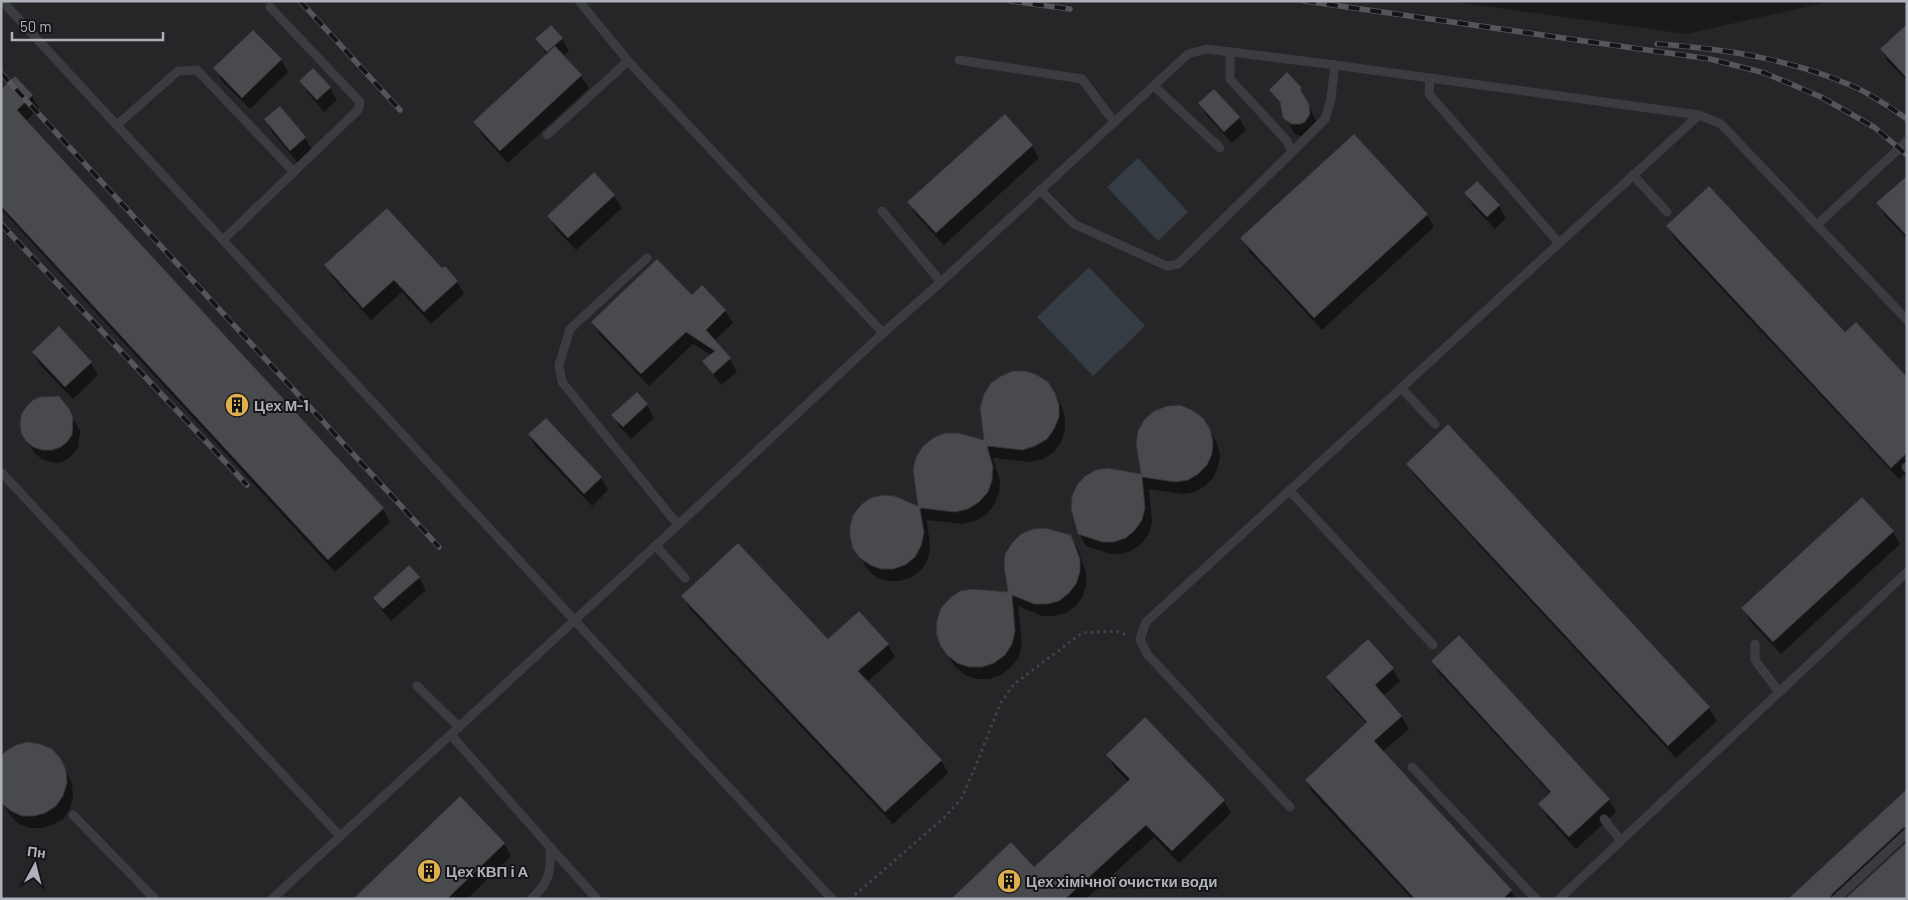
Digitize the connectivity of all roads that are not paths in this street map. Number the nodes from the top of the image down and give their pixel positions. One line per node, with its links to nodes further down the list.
1 (2, 1): 12 (lane)
2 (579, 1): 5 (lane)
3 (270, 7): 17 (lane)
4 (1230, 52): 7 (lane); 9 (lane); 16 (lane)
5 (628, 60): 13 (lane); 28 (lane)
6 (959, 60): 11 (lane)
7 (1335, 64): 8 (lane); 16 (lane)
8 (1430, 78): 10 (lane); 24 (lane)
9 (1154, 86): 11 (lane); 15 (lane)
10 (1699, 115): 18 (lane); 22 (lane)
11 (1114, 122): 19 (lane)
12 (117, 126): 17 (lane); 23 (lane)
13 (547, 135)
14 (1907, 141): 22 (lane)
15 (1220, 148)
16 (1292, 152): 19 (lane)
17 (294, 172): 23 (lane)
18 (1633, 175): 21 (lane); 24 (lane)
19 (1040, 190): 26 (lane)
20 (882, 211): 26 (lane)
21 (1667, 212)
22 (1817, 226): 27 (lane)
23 (223, 240): 37 (lane)
24 (1559, 243): 29 (lane)
25 (647, 258): 33 (lane)
26 (941, 282): 28 (lane)
27 (1907, 320)
28 (883, 333): 33 (lane)
29 (1401, 388): 30 (lane); 32 (lane)
30 (1435, 424)
31 (1, 472): 49 (lane)
32 (1289, 490): 39 (lane); 45 (lane)
33 (678, 525): 34 (lane)
34 (656, 546): 36 (lane); 37 (lane)
35 (1907, 572): 41 (lane)
36 (685, 578)
37 (575, 620): 42 (lane); 56 (lane)
38 (1755, 644): 41 (lane)
39 (1433, 645)
40 (417, 686): 42 (lane)
41 (1779, 692): 50 (lane)
42 (459, 727): 43 (lane)
43 (451, 734): 49 (lane); 51 (lane)
44 (1412, 767): 57 (lane)
45 (1290, 807)
46 (73, 815): 52 (lane)
47 (1604, 819): 50 (lane)
48 (1907, 833): 59 (lane)
49 (340, 836): 53 (lane)
50 (1620, 841): 58 (lane)
51 (550, 847): 54 (lane); 55 (lane)
52 (155, 899)
53 (272, 899)
54 (531, 899)
55 (597, 899)
56 (832, 899)
57 (1536, 899)
58 (1559, 899)
59 (1836, 899)

